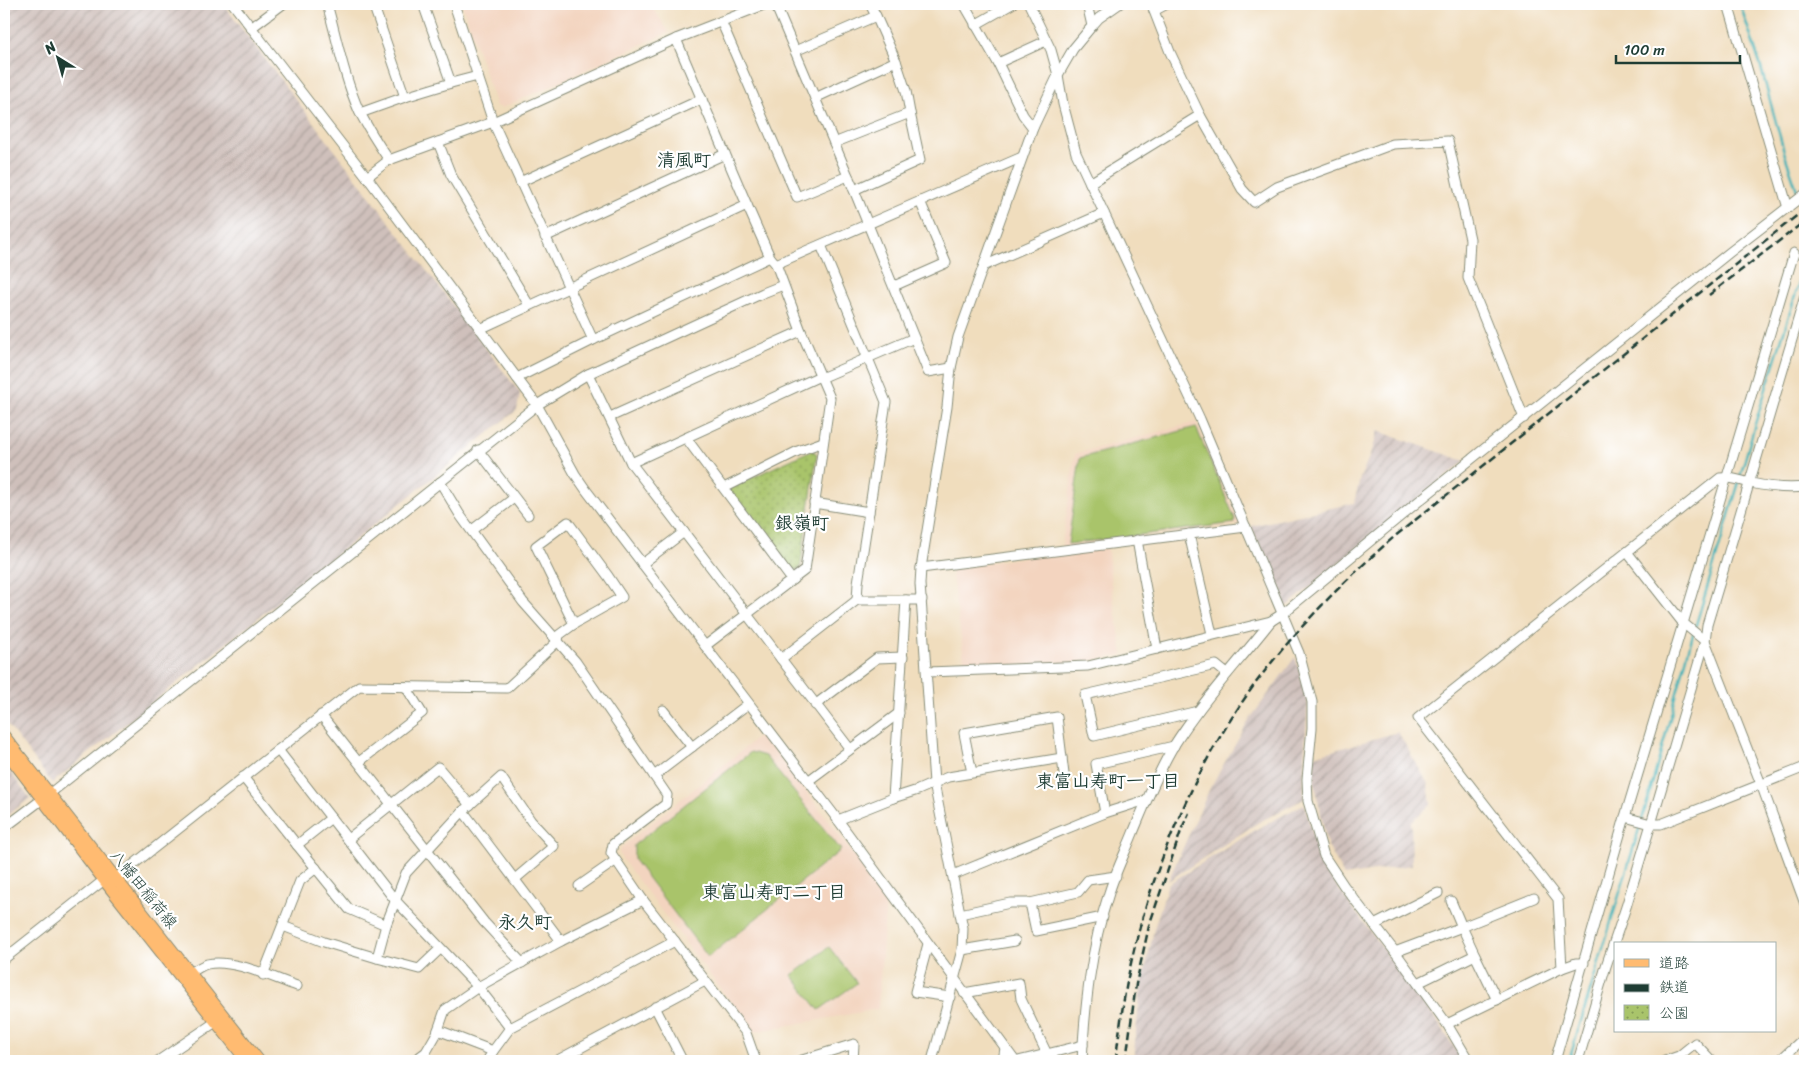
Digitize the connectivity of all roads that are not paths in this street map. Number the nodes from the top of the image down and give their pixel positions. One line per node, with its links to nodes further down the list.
1 (233, 4): 22 (street)
2 (283, 4): 22 (street)
3 (327, 4): 34 (street)
4 (373, 4): 31 (street)
5 (423, 4): 30 (street)
6 (454, 4): 29 (street)
7 (766, 4): 19 (street)
8 (775, 4): 25 (street)
9 (870, 4): 18 (street)
10 (964, 4): 20 (street)
11 (1012, 4): 20 (street)
12 (1030, 4): 24 (street)
13 (1087, 4): 21 (street)
14 (1119, 4): 21 (street)
15 (1167, 4): 17 (street)
16 (1728, 4): 52 (street)
17 (1153, 7): 36 (street)
18 (876, 16): 25 (street); 26 (street)
19 (721, 21): 23 (street); 44 (street)
20 (975, 25): 27 (street)
21 (1092, 26): 28 (street)
22 (251, 28): 45 (street)
23 (676, 39): 33 (street); 37 (street)
24 (1046, 40): 27 (street); 28 (street)
25 (795, 51): 32 (street)
26 (896, 61): 32 (street); 35 (street)
27 (998, 63): 38 (street)
28 (1058, 75): 38 (street); 47 (street)
29 (478, 76): 30 (street); 37 (street)
30 (451, 83): 31 (street)
31 (405, 97): 34 (street)
32 (815, 98): 40 (street)
33 (702, 99): 41 (street); 46 (street)
34 (360, 113): 43 (street)
35 (910, 113): 40 (street); 48 (street)
36 (1200, 115): 47 (street); 76 (street)
37 (493, 122): 39 (street); 46 (street)
38 (1033, 128): 42 (street)
39 (438, 142): 43 (street); 64 (street)
40 (834, 143): 44 (street)
41 (725, 154): 51 (street); 55 (street)
42 (1022, 157): 50 (street); 59 (street)
43 (389, 160): 45 (street)
44 (848, 176): 48 (street)
45 (367, 177): 65 (street)
46 (520, 182): 55 (street)
47 (1090, 182): 53 (street)
48 (854, 190): 54 (street)
49 (1805, 194): 52 (street)
50 (920, 201): 54 (street); 61 (street)
51 (747, 205): 58 (street); 62 (street)
52 (1788, 208): 76 (street)
53 (1104, 213): 59 (street); 90 (street)
54 (868, 224): 56 (street); 61 (street)
55 (545, 237): 62 (street)
56 (821, 245): 58 (street); 69 (street)
57 (1794, 253): 81 (street)
58 (773, 261): 60 (street); 68 (street)
59 (984, 266): 70 (street)
60 (783, 285): 66 (street); 71 (street)
61 (894, 286): 67 (street)
62 (568, 288): 64 (street); 68 (street)
63 (1805, 296): 83 (street)
64 (529, 305): 65 (street)
65 (480, 330): 73 (street)
66 (801, 331): 72 (street); 75 (street)
67 (914, 338): 69 (street); 70 (street)
68 (592, 340): 73 (street)
69 (868, 357): 72 (street); 88 (street)
70 (951, 368): 97 (street)
71 (588, 374): 74 (street); 75 (street)
72 (821, 377): 77 (street); 78 (street)
73 (517, 378): 74 (street)
74 (537, 405): 79 (street); 96 (street)
75 (610, 418): 80 (street)
76 (1524, 418): 103 (street)
77 (686, 438): 80 (street); 85 (street)
78 (823, 442): 85 (street); 87 (street)
79 (478, 450): 82 (street); 86 (street)
80 (631, 463): 92 (street)
81 (1727, 477): 83 (street); 95 (street); 105 (street)
82 (440, 482): 91 (street); 139 (street)
83 (1750, 484): 84 (street); 109 (street)
84 (1805, 487)
85 (724, 488): 98 (street)
86 (514, 498): 89 (street); 91 (street)
87 (814, 503): 88 (street); 98 (street)
88 (869, 512): 99 (street)
89 (528, 515)
90 (1246, 527): 93 (street); 103 (street)
91 (472, 530): 108 (street)
92 (684, 532): 96 (street); 102 (street)
93 (1189, 534): 94 (street); 107 (street)
94 (1137, 540): 97 (street); 111 (street)
95 (1627, 552): 105 (street); 187 (street)
96 (642, 564): 110 (street)
97 (921, 568): 101 (street)
98 (792, 580): 102 (street)
99 (857, 600): 100 (street); 113 (street)
100 (906, 600): 101 (street); 112 (street)
101 (922, 600): 114 (street)
102 (747, 614): 110 (street); 113 (street)
103 (1282, 614): 104 (street); 170 (street)
104 (1271, 621): 107 (street); 115 (street)
105 (1683, 623): 109 (street); 145 (street)
106 (574, 624): 106 (street); 108 (street)
107 (1212, 634): 111 (street)
108 (558, 641): 116 (street); 134 (street)
109 (1705, 641): 138 (street); 148 (street)
110 (705, 646): 117 (street)
111 (1157, 649): 114 (street)
112 (903, 657): 118 (street); 121 (street)
113 (781, 659): 118 (street)
114 (928, 672): 137 (street)
115 (1227, 674): 120 (street); 120 (street)
116 (406, 687): 122 (street); 130 (street)
117 (748, 704): 125 (street); 136 (street)
118 (815, 705): 127 (street)
119 (663, 710): 125 (street)
120 (1198, 711): 124 (street)
121 (899, 713): 127 (street); 140 (street)
122 (321, 715): 128 (street); 130 (street)
123 (4, 736): 139 (main road, 八幡田稲荷線)
124 (1174, 746): 141 (street); 144 (street)
125 (692, 747): 134 (street)
126 (4, 749): 139 (main road, 八幡田稲荷線)
127 (850, 749): 136 (street)
128 (278, 750): 135 (street); 146 (street)
129 (1062, 758): 132 (street); 132 (street); 133 (street)
130 (359, 762): 142 (street)
131 (1805, 766): 138 (street)
132 (972, 773): 137 (street)
133 (1064, 774)
134 (654, 776): 153 (street)
135 (243, 777): 151 (street); 158 (street)
136 (808, 781): 147 (street)
137 (934, 783): 140 (street); 155 (street)
138 (1761, 784): 148 (street); 166 (street)
139 (45, 797): 149 (street); 158 (main road, 八幡田稲荷線)
140 (893, 798): 147 (street)
141 (1146, 800): 144 (street); 156 (street)
142 (392, 804): 143 (street); 150 (street); 152 (street)
143 (466, 808): 152 (street); 157 (street); 157 (street)
144 (1105, 813): 155 (street)
145 (1625, 817): 148 (street); 185 (street)
146 (332, 818): 150 (street); 151 (street)
147 (838, 820): 178 (street)
148 (1651, 824): 177 (street)
149 (4, 828)
150 (348, 839): 162 (street)
151 (297, 845): 154 (street)
152 (428, 850): 162 (street); 186 (street)
153 (615, 861): 159 (street); 163 (street)
154 (316, 868): 169 (street); 171 (street)
155 (953, 875): 167 (street)
156 (1116, 876): 165 (street); 168 (street)
157 (515, 878): 174 (street)
158 (110, 879): 184 (street); 189 (main road, 八幡田稲荷線)
159 (579, 886)
160 (1438, 893): 170 (street)
161 (1534, 898): 172 (street)
162 (395, 900): 169 (street); 179 (street)
163 (643, 900): 174 (street); 175 (street)
164 (1450, 901): 172 (street)
165 (1030, 903): 167 (street); 168 (street)
166 (1805, 904)
167 (960, 914): 180 (street)
168 (1102, 916): 204 (street)
169 (386, 924): 183 (street)
170 (1374, 925): 181 (street)
171 (283, 926): 183 (street); 188 (street)
172 (1462, 927): 181 (street); 182 (street)
173 (1015, 940): 180 (street)
174 (561, 941): 186 (street)
175 (675, 941): 191 (street); 201 (street)
176 (1614, 942): 224 (street)
177 (1614, 942)
178 (928, 944): 190 (street); 196 (street)
179 (440, 949): 183 (street); 194 (street)
180 (962, 950): 190 (street)
181 (1395, 952): 192 (street)
182 (1475, 956): 192 (street); 197 (street)
183 (377, 958)
184 (4, 959)
185 (1584, 963): 187 (street); 223 (street)
186 (522, 964): 194 (street)
187 (1562, 968): 197 (street)
188 (263, 974): 189 (street); 193 (street)
189 (186, 976): 199 (main road, 八幡田稲荷線)
190 (954, 979): 195 (street); 196 (street)
191 (705, 981): 198 (street); 215 (street)
192 (1418, 983): 200 (street)
193 (297, 986)
194 (478, 987): 201 (street); 202 (street)
195 (964, 993): 205 (street); 207 (street)
196 (950, 997): 218 (street)
197 (1497, 1000): 200 (street)
198 (655, 1007): 208 (street); 214 (street)
199 (220, 1019): 209 (street); 210 (main road, 八幡田稲荷線); 211 (main road, 八幡田稲荷線)
200 (1447, 1024): 222 (street)
201 (510, 1028): 206 (street)
202 (438, 1030): 206 (street); 212 (street)
203 (1805, 1037): 227 (street)
204 (1083, 1045): 207 (street); 221 (street)
205 (1005, 1048): 219 (street); 220 (street)
206 (493, 1051): 213 (street)
207 (1047, 1054): 220 (street)
208 (679, 1060)
209 (158, 1061)
210 (247, 1061)
211 (259, 1061)
212 (414, 1061)
213 (487, 1061)
214 (556, 1061)
215 (756, 1061)
216 (799, 1061): 217 (street)
217 (853, 1061)
218 (932, 1061)
219 (1003, 1061)
220 (1016, 1061)
221 (1082, 1061)
222 (1469, 1061)
223 (1555, 1061)
224 (1578, 1061)
225 (1665, 1061): 226 (street)
226 (1712, 1061)
227 (1779, 1061)

